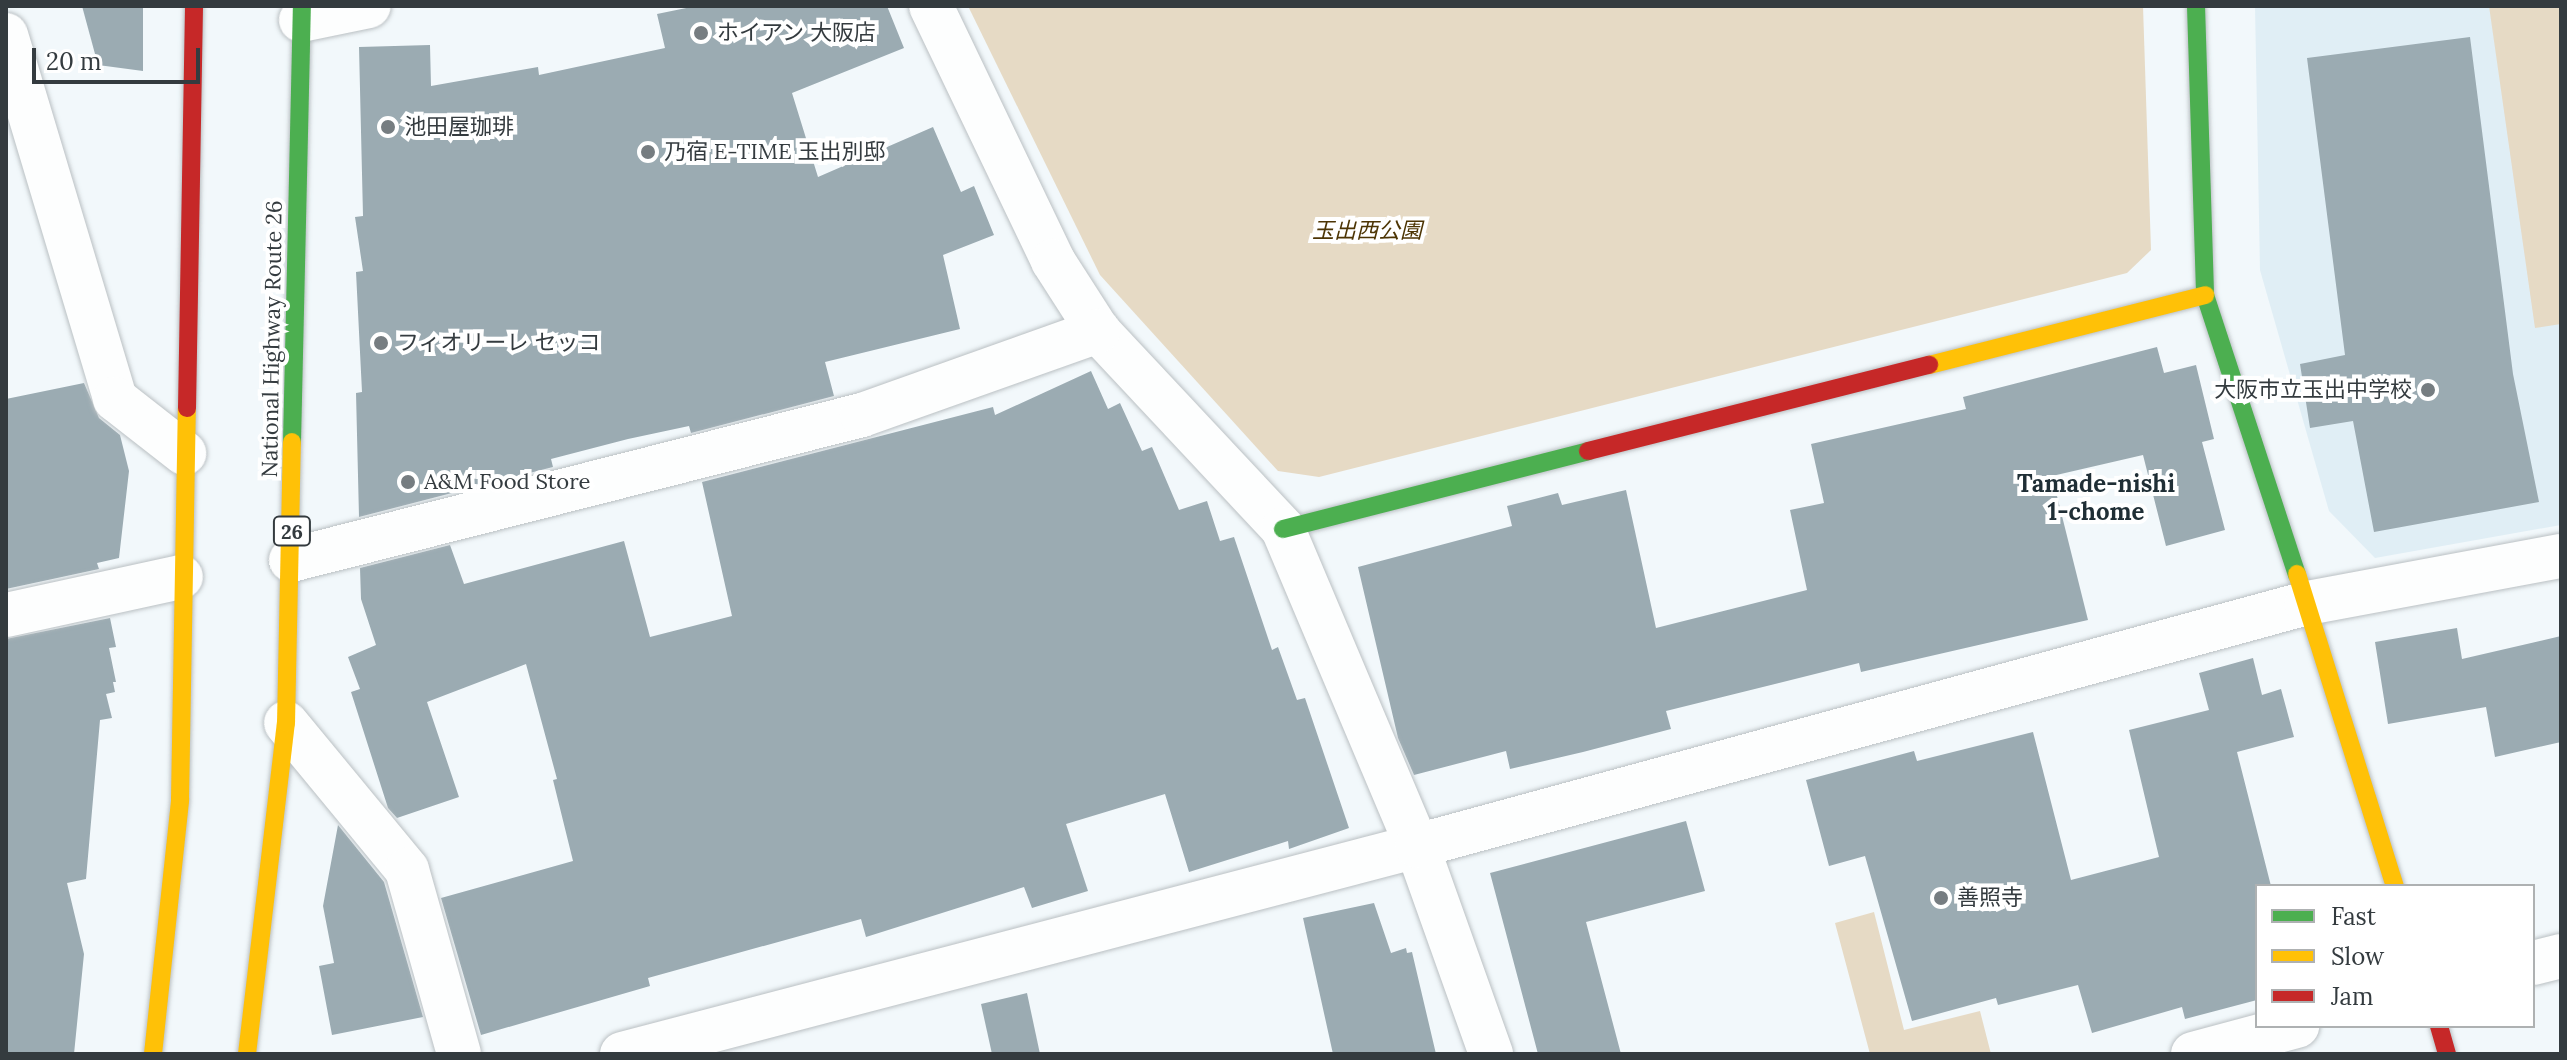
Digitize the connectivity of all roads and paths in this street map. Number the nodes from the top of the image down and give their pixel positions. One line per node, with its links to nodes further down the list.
1 (194, 6): 9 (main road)
2 (369, 6): 5 (street)
3 (931, 6): 8 (street)
4 (2196, 6): 7 (main road)
5 (301, 13): 12 (main road, National Highway Route 26 / 26)
6 (6, 35): 9 (street)
7 (2205, 295): 10 (main road); 14 (main road)
8 (1098, 331): 10 (street); 12 (street)
9 (184, 453): 13 (main road)
10 (1283, 529): 17 (street)
11 (2561, 556): 14 (street)
12 (291, 560): 16 (main road, National Highway Route 26 / 26)
13 (181, 577): 15 (street); 23 (main road)
14 (2307, 603): 17 (street); 18 (main road)
15 (6, 615)
16 (286, 723): 24 (main road, National Highway Route 26 / 26); 25 (street)
17 (1417, 846): 26 (street); 27 (street)
18 (2394, 884)
19 (2561, 956): 20 (street)
20 (2535, 962)
21 (2290, 1028): 28 (street)
22 (2440, 1028): 29 (main road)
23 (153, 1054)
24 (247, 1054)
25 (459, 1054)
26 (622, 1054)
27 (1491, 1054)
28 (2193, 1054)
29 (2447, 1054)

